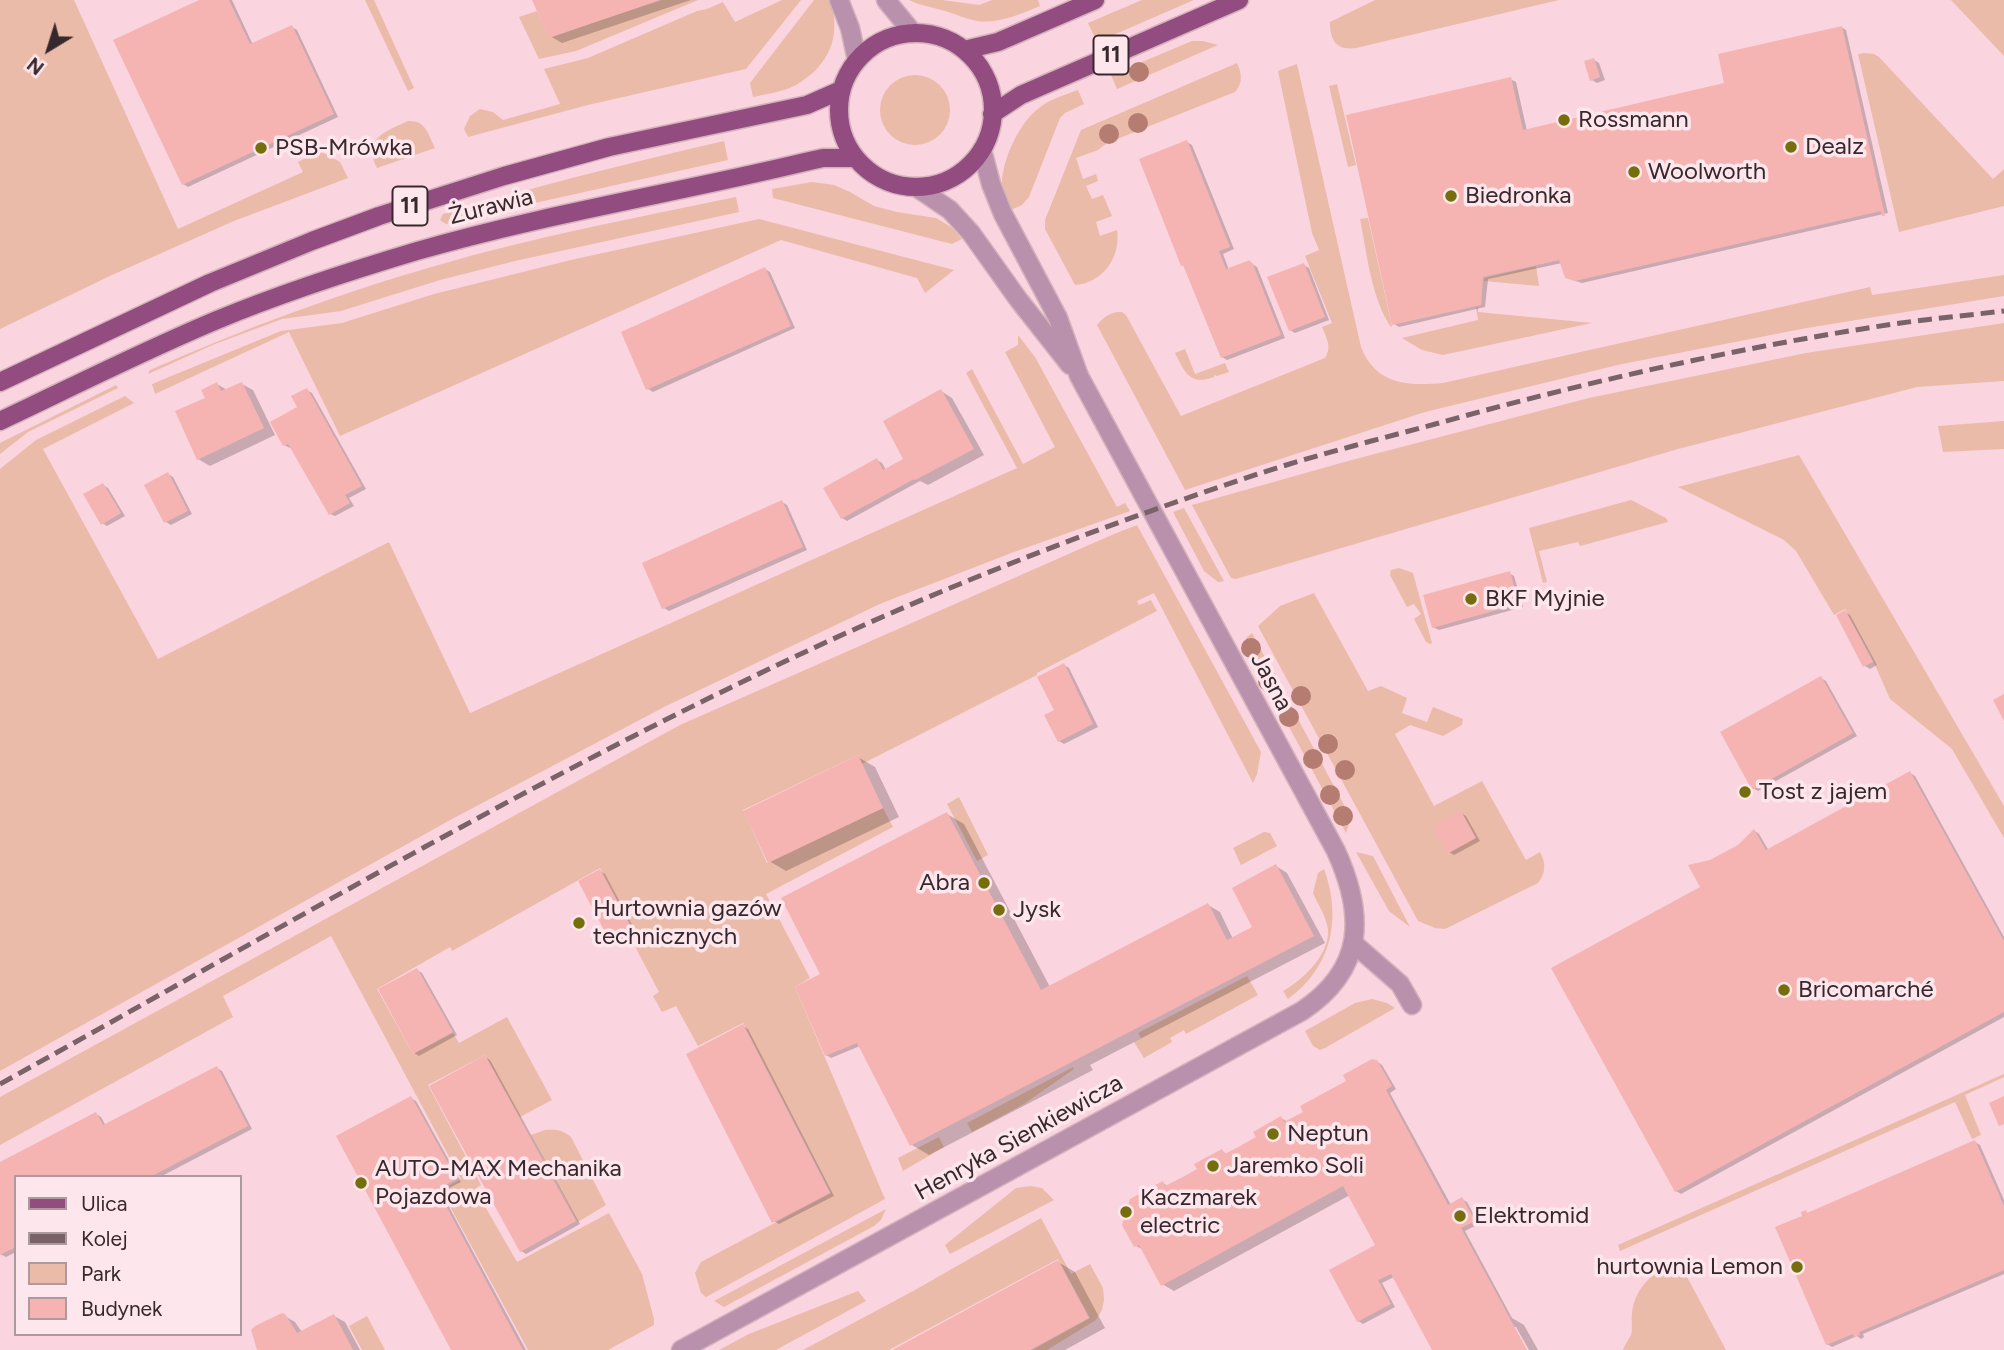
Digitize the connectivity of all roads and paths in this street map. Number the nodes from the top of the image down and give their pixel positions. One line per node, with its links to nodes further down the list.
1 (839, 0): 7 (street)
2 (886, 0): 5 (street)
3 (1095, 0): 6 (main road, 11)
4 (1239, 0): 9 (main road, 11)
5 (913, 33): 6 (main road); 7 (main road)
6 (964, 50): 9 (main road)
7 (857, 60): 8 (main road)
8 (841, 90): 11 (main road); 14 (main road, Żurawia / 11)
9 (992, 114): 10 (main road)
10 (982, 149): 12 (main road); 13 (street, Jasna)
11 (855, 158): 12 (main road); 15 (main road, Żurawia / 11)
12 (916, 187): 13 (street, Jasna)
13 (1079, 376): 16 (street, Jasna)
14 (0, 382)
15 (0, 421)
16 (1353, 943): 17 (street); 18 (street, Henryka Sienkiewicza)
17 (1412, 1005)
18 (681, 1350)

